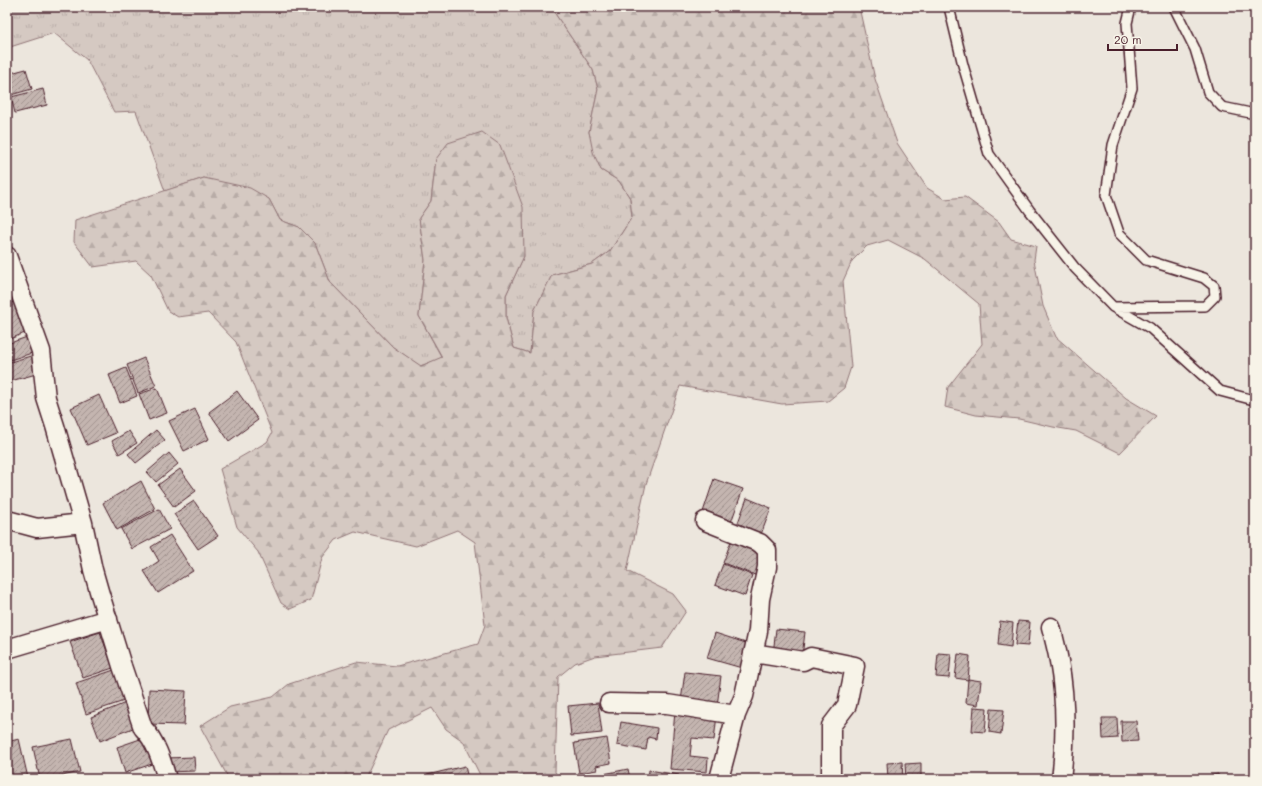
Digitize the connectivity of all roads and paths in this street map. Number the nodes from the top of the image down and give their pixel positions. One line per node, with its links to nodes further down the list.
1 (949, 7): 6 (lane)
2 (1131, 7): 6 (lane)
3 (1174, 7): 4 (lane)
4 (1255, 114)
5 (7, 256): 10 (street)
6 (1113, 307): 7 (lane)
7 (1255, 398)
8 (7, 520): 10 (street)
9 (705, 522): 14 (street)
10 (83, 523): 11 (street)
11 (108, 619): 13 (street); 17 (street)
12 (1051, 627): 20 (street)
13 (7, 649)
14 (753, 653): 16 (street); 19 (street)
15 (609, 703): 16 (street)
16 (736, 715): 18 (street)
17 (167, 779)
18 (719, 779)
19 (830, 779)
20 (1061, 779)

